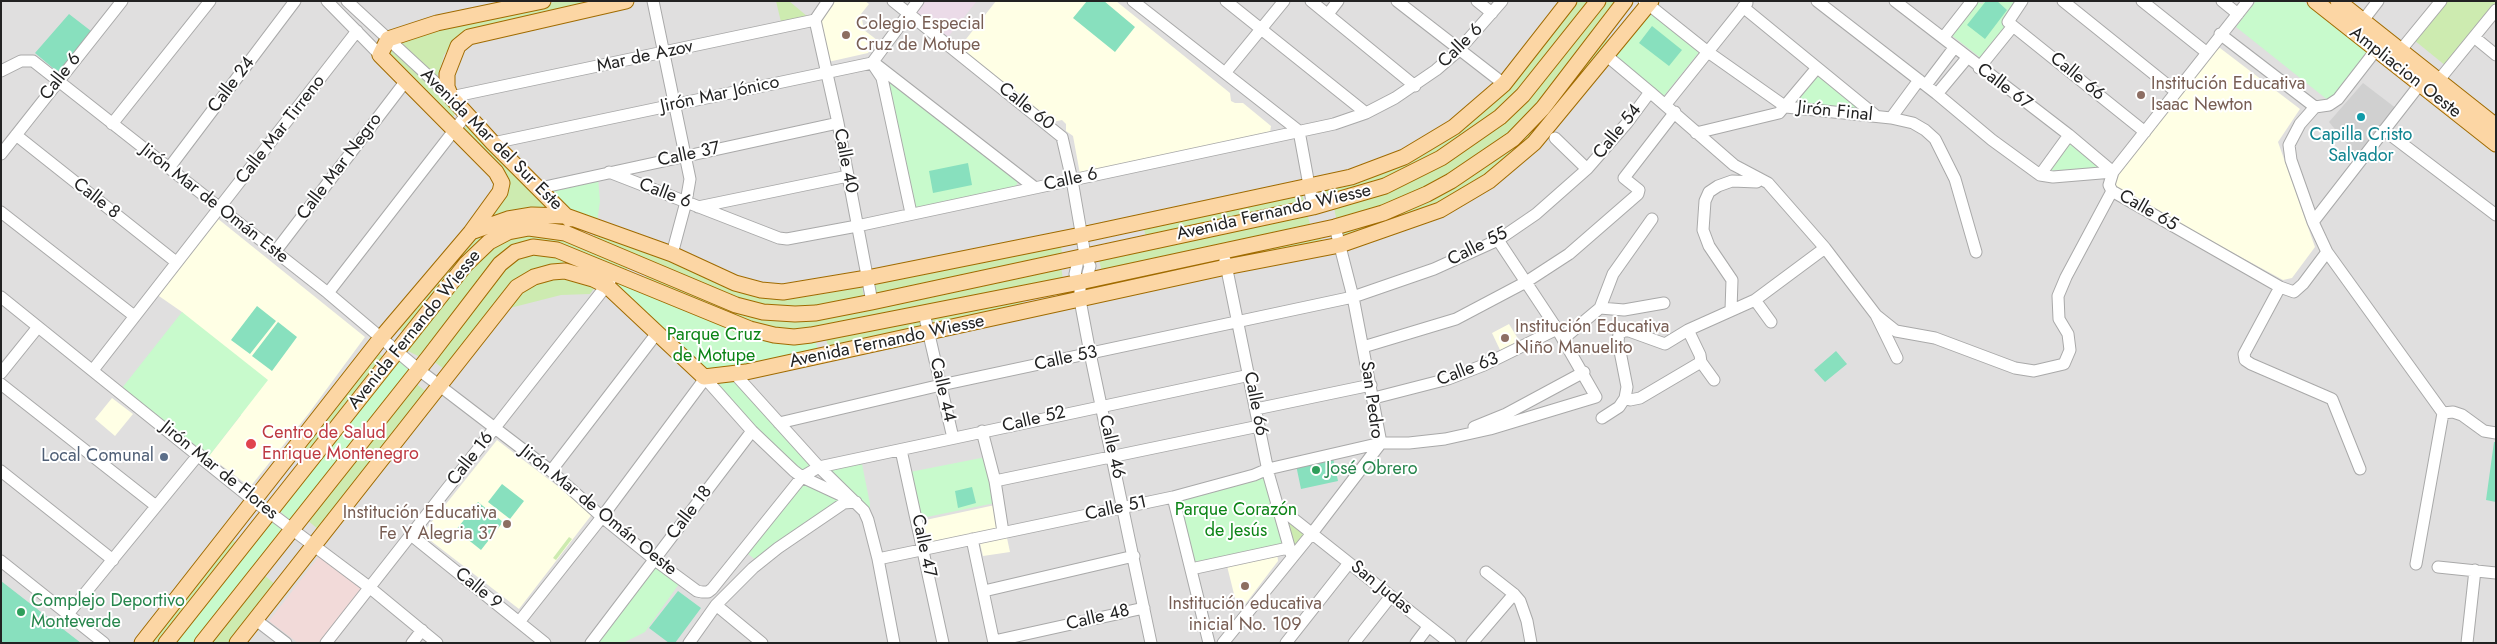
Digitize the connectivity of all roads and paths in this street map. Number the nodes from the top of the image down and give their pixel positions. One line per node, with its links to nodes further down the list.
1 (122, 1): 68 (street, Calle 6)
2 (210, 1): 87 (street)
3 (295, 1): 101 (street, Calle 24)
4 (327, 1): 46 (street, Avenida Mar del Sur Este)
5 (347, 1): 50 (street, Avenida Mar del Sur Este)
6 (543, 1): 50 (main road)
7 (626, 1): 77 (main road)
8 (653, 1): 57 (street)
9 (828, 1): 42 (street)
10 (893, 1): 39 (street, Calle 60)
11 (918, 1): 39 (street)
12 (1133, 1): 67 (street)
13 (1226, 1): 45 (street)
14 (1284, 1): 45 (street)
15 (1311, 1): 40 (street)
16 (1338, 1): 40 (street)
17 (1397, 1): 52 (street)
18 (1477, 1): 38 (street)
19 (1502, 1): 38 (street, Calle 6)
20 (1570, 1): 72 (main road, Avenida Fernando Wiesse)
21 (1598, 1): 115 (main road, Avenida Fernando Wiesse)
22 (1625, 1): 124 (main road, Avenida Fernando Wiesse)
23 (1817, 1): 70 (street)
24 (1895, 1): 49 (street, Calle 67)
25 (1972, 1): 49 (street)
26 (2022, 1): 43 (street)
27 (2063, 1): 74 (street)
28 (2142, 1): 56 (street)
29 (2222, 1): 41 (street)
30 (2248, 1): 41 (street, Calle 65)
31 (2315, 1): 44 (main road, Ampliacion Oeste)
32 (2338, 1): 44 (main road, Ampliacion Oeste)
33 (2378, 1): 44 (street)
34 (2441, 1): 54 (street)
35 (1648, 2): 55 (street, Jirón Final); 60 (main road, Avenida Fernando Wiesse)
36 (1745, 4): 55 (street); 64 (street)
37 (2496, 10): 48 (street)
38 (1492, 13): 52 (street, Calle 6)
39 (908, 14): 62 (street); 107 (street, Calle 60)
40 (1328, 14): 73 (street)
41 (2238, 14): 47 (street, Calle 65)
42 (815, 20): 57 (street, Mar de Azov); 66 (street, Calle 40)
43 (2011, 24): 63 (street); 92 (street, Calle 66)
44 (2358, 26): 53 (main road, Ampliacion Oeste); 54 (main road, Ampliacion Oeste)
45 (1261, 29): 67 (street); 82 (street)
46 (357, 31): 58 (street, Avenida Mar del Sur Este); 116 (street, Calle Mar Tirreno)
47 (2220, 34): 56 (street, Calle 65); 80 (street)
48 (2474, 37): 59 (street); 71 (street)
49 (1943, 38): 51 (street, Calle 67)
50 (388, 39): 58 (main road); 77 (street, Avenida Mar del Sur Este)
51 (1954, 48): 61 (street, Calle 67); 70 (street)
52 (1459, 50): 72 (street); 73 (street, Calle 6)
53 (2376, 50): 71 (main road, Ampliacion Oeste); 80 (street)
54 (2400, 51): 71 (main road, Ampliacion Oeste)
55 (1708, 52): 79 (street, Jirón Final); 81 (street)
56 (2206, 52): 74 (street, Calle 65)
57 (665, 53): 77 (street, Mar de Azov); 78 (street)
58 (380, 55): 69 (main road, Avenida Mar del Sur Este)
59 (2496, 55)
60 (1607, 56): 75 (street, Calle 54); 129 (main road, Avenida Fernando Wiesse)
61 (1967, 58): 63 (street, Calle 67); 76 (street)
62 (872, 62): 66 (street, Jirón Mar Jónico); 109 (street); 118 (street)
63 (1979, 68): 95 (street, Calle 67)
64 (1816, 69): 79 (street); 84 (street)
65 (1, 71): 68 (street, Jirón Mar de Omán Este)
66 (827, 73): 78 (street, Jirón Mar Jónico); 86 (street, Calle 40)
67 (1225, 73): 91 (street)
68 (57, 82): 87 (street, Jirón Mar de Omán Este); 94 (street, Calle 6)
69 (405, 82): 89 (main road, Avenida Mar del Sur Este); 132 (street, Calle Mar Negro)
70 (1922, 83): 76 (street); 85 (street)
71 (2429, 83): 88 (main road, Ampliacion Oeste); 90 (street); 98 (main road, Ampliacion Oeste)
72 (1504, 84): 110 (main road, Avenida Fernando Wiesse)
73 (1415, 86): 82 (street, Calle 6)
74 (2175, 91): 92 (street, Calle 65)
75 (1650, 92): 81 (street); 102 (street, Calle 54)
76 (1937, 94): 105 (street)
77 (451, 97): 83 (main road, Avenida Mar del Sur Este)
78 (675, 104): 97 (street, Jirón Mar Jónico); 100 (street)
79 (1786, 107): 84 (street, Jirón Final); 93 (street)
80 (2315, 107): 122 (street)
81 (1670, 108): 93 (street); 144 (street)
82 (1366, 113): 91 (street, Calle 6)
83 (466, 115): 89 (street); 97 (main road, Avenida Mar del Sur Este)
84 (1875, 115): 85 (street, Jirón Final)
85 (1891, 118): 133 (street, Jirón Final)
86 (838, 123): 100 (street, Calle 37); 106 (street, Calle 40)
87 (112, 124): 101 (street, Jirón Mar de Omán Este)
88 (2496, 126)
89 (455, 129): 125 (main road, Avenida Mar del Sur Este); 146 (street)
90 (2384, 130): 120 (street); 122 (street)
91 (1299, 132): 107 (street, Calle 6); 110 (street)
92 (2145, 132): 104 (street, Calle 65)
93 (1696, 133): 108 (street)
94 (16, 135): 99 (street, Calle 6); 137 (street, Calle 8)
95 (2069, 135): 104 (street, Calle 67); 105 (street)
96 (1555, 138): 102 (street)
97 (493, 143): 111 (main road, Avenida Mar del Sur Este)
98 (2496, 144)
99 (1, 154)
100 (686, 155): 103 (street, Calle 37); 113 (street)
101 (169, 168): 116 (street, Jirón Mar de Omán Este)
102 (1587, 169): 127 (street, Calle 55)
103 (609, 172): 111 (street, Calle 37); 113 (street, Calle 6)
104 (2113, 172): 105 (street); 112 (street, Calle 65)
105 (2040, 175)
106 (848, 176): 114 (street); 123 (street, Calle 40)
107 (1072, 180): 109 (street, Calle 6); 126 (street, Calle 60)
108 (1768, 184): 130 (street); 154 (street)
109 (1034, 187): 118 (street, Calle 6)
110 (1309, 187): 115 (street); 126 (main road, Avenida Fernando Wiesse)
111 (540, 188): 119 (main road, Avenida Mar del Sur Este)
112 (2112, 191): 145 (street, Calle 65); 157 (street)
113 (686, 202): 114 (street, Calle 6); 135 (street)
114 (698, 206): 123 (street, Calle 6)
115 (1313, 207): 136 (main road, Avenida Fernando Wiesse)
116 (219, 209): 132 (street, Jirón Mar de Omán Este); 137 (street, Calle Mar Tirreno)
117 (1, 212): 156 (street)
118 (911, 214): 123 (street, Calle 6)
119 (566, 216): 125 (main road, Avenida Fernando Wiesse); 128 (main road, Avenida Mar del Sur Este); 135 (main road, Avenida Fernando Wiesse)
120 (2496, 216)
121 (1652, 219): 153 (street)
122 (2313, 222): 134 (street)
123 (857, 226): 140 (street, Calle 40)
124 (1335, 227): 129 (street, San Pedro); 131 (main road, Avenida Fernando Wiesse)
125 (471, 232): 165 (main road, Avenida Fernando Wiesse)
126 (1081, 235): 136 (street, Calle 60); 140 (main road, Avenida Fernando Wiesse)
127 (1498, 240): 144 (street); 148 (street, Calle 55)
128 (591, 243): 138 (main road, Avenida Fernando Wiesse); 168 (main road, Avenida Fernando Wiesse)
129 (1340, 245): 139 (main road, Avenida Fernando Wiesse); 148 (street, San Pedro)
130 (1826, 248): 150 (street); 157 (street)
131 (1224, 250): 139 (street, Calle 66); 143 (main road, Avenida Fernando Wiesse)
132 (275, 252): 146 (street, Jirón Mar de Omán Este)
133 (1976, 252)
134 (2327, 252): 145 (street); 188 (street)
135 (672, 254): 140 (main road, Avenida Fernando Wiesse)
136 (1085, 255): 143 (street, Calle 46); 151 (main road, Avenida Fernando Wiesse)
137 (176, 262): 156 (street, Calle Mar Tirreno)
138 (639, 265): 142 (main road); 151 (main road, Avenida Fernando Wiesse)
139 (1226, 267): 149 (main road, Avenida Fernando Wiesse); 159 (street, Calle 66)
140 (867, 278): 151 (street, Calle 40)
141 (611, 280): 142 (main road, Avenida Fernando Wiesse); 163 (main road, Avenida Fernando Wiesse); 173 (main road, Avenida Fernando Wiesse); 183 (main road, Avenida Fernando Wiesse); 192 (street, Calle 16)
142 (632, 281): 155 (main road, Avenida Fernando Wiesse)
143 (1080, 282): 149 (street, Calle 46); 155 (main road, Avenida Fernando Wiesse)
144 (1526, 282): 161 (street); 167 (street)
145 (2280, 287): 204 (street)
146 (328, 293): 165 (street, Jirón Mar de Omán Este)
147 (1, 297): 160 (street, Jirón Mar de Flores)
148 (1353, 297): 159 (street, Calle 53); 167 (street, San Pedro)
149 (1080, 300): 164 (main road, Avenida Fernando Wiesse); 169 (street, Calle 46)
150 (1755, 300): 154 (street); 158 (street)
151 (872, 302)
152 (1664, 303): 153 (street)
153 (1600, 308): 166 (street)
154 (1731, 310): 162 (street)
155 (924, 313): 164 (street, Calle 44)
156 (133, 315): 172 (street, Calle Mar Tirreno)
157 (1876, 315): 170 (street)
158 (1771, 322)
159 (1239, 323): 169 (street, Calle 53); 177 (street, Calle 66)
160 (38, 327): 172 (street, Jirón Mar de Flores); 175 (street)
161 (1557, 329): 166 (street); 184 (street, Calle 63)
162 (1688, 330): 171 (street); 185 (street)
163 (657, 333): 178 (main road, Avenida Fernando Wiesse); 206 (street)
164 (929, 333): 176 (main road, Avenida Fernando Wiesse); 181 (street, Calle 44)
165 (381, 338): 168 (street, Jirón Mar de Omán Este); 210 (main road, Avenida Fernando Wiesse)
166 (1564, 339): 174 (street)
167 (1363, 347): 182 (street, San Pedro)
168 (396, 351): 173 (street, Jirón Mar de Omán Oeste); 216 (main road, Avenida Fernando Wiesse)
169 (1090, 353): 181 (street, Calle 53); 186 (street, Calle 46)
170 (1897, 358)
171 (1701, 362): 179 (street); 185 (street)
172 (93, 370): 200 (street, Jirón Mar de Flores)
173 (419, 370): 183 (street, Jirón Mar de Omán Oeste); 218 (main road, Avenida Fernando Wiesse)
174 (1584, 372): 197 (street); 197 (street)
175 (1, 373)
176 (734, 373): 178 (main road, Avenida Fernando Wiesse); 190 (street)
177 (1250, 375): 186 (street, Calle 52); 187 (street, Calle 66)
178 (704, 377): 193 (street); 217 (street)
179 (1714, 380)
180 (1, 384): 212 (street)
181 (942, 385): 190 (street, Calle 53); 196 (street, Calle 44)
182 (1371, 385): 184 (street, San Pedro); 187 (street)
183 (441, 386): 192 (street, Jirón Mar de Omán Oeste); 223 (main road, Avenida Fernando Wiesse)
184 (1374, 398): 198 (street, San Pedro)
185 (1624, 398): 189 (street)
186 (1102, 405): 194 (street, Calle 52); 201 (street, Calle 46)
187 (1256, 409): 191 (street, Calle 66)
188 (2443, 413): 195 (street); 232 (street)
189 (1602, 418)
190 (779, 423): 202 (street)
191 (1259, 426): 201 (street); 203 (street, Calle 66)
192 (495, 428): 206 (street, Jirón Mar de Omán Oeste); 221 (street, Calle 16)
193 (752, 431): 207 (street); 229 (street, Calle 18)
194 (982, 431): 196 (street, Calle 52); 208 (street)
195 (2496, 433)
196 (953, 438): 199 (street, Calle 52)
197 (1445, 439): 198 (street, Calle 51)
198 (1381, 443): 203 (street, Calle 51); 220 (street, San Pedro)
199 (901, 450): 202 (street, Calle 52); 224 (street, Calle 47)
200 (199, 454): 210 (street, Jirón Mar de Flores); 212 (street)
201 (1113, 456): 208 (street); 214 (street, Calle 46)
202 (819, 467): 207 (street, Calle 52); 211 (street)
203 (1268, 469): 209 (street, Calle 51); 213 (street, Calle 66)
204 (2360, 469)
205 (1, 471): 228 (street)
206 (551, 471): 217 (street, Jirón Mar de Omán Oeste)
207 (802, 477): 211 (street); 229 (street, Jirón Mar de Omán Oeste)
208 (995, 481): 219 (street)
209 (1173, 497): 214 (street, Calle 51); 234 (street)
210 (253, 500): 216 (street, Jirón Mar de Flores); 251 (main road, Avenida Fernando Wiesse)
211 (856, 502): 215 (street); 242 (street)
212 (156, 506): 228 (street)
213 (1276, 506): 220 (street, San Judas); 225 (street, Calle 66)
214 (1124, 507): 219 (street, Calle 51); 226 (street, Calle 46)
215 (864, 511): 227 (street); 263 (street)
216 (269, 512): 218 (street, Jirón Mar de Flores); 252 (main road, Avenida Fernando Wiesse)
217 (602, 517): 229 (street, Jirón Mar de Omán Oeste); 246 (street)
218 (293, 529): 223 (street, Jirón Mar de Flores); 253 (main road, Avenida Fernando Wiesse)
219 (1003, 532): 222 (street, Calle 51)
220 (1313, 532): 225 (street, San Pedro); 231 (street, San Judas)
221 (411, 535): 238 (street, Calle 16); 246 (street, Calle 9)
222 (972, 539): 224 (street, Calle 51); 239 (street)
223 (315, 545): 238 (street, Jirón Mar de Flores); 245 (main road, Avenida Fernando Wiesse)
224 (924, 549): 227 (street, Calle 51); 265 (street, Calle 47)
225 (1290, 552): 234 (street); 268 (street, San Pedro)
226 (1134, 556): 239 (street); 243 (street, Calle 46)
227 (878, 559): 264 (street)
228 (113, 560): 244 (street)
229 (655, 560): 260 (street, Calle 18)
230 (1, 561): 244 (street)
231 (1349, 562): 241 (street, San Judas); 269 (street)
232 (2416, 564)
233 (2438, 567): 235 (street)
234 (1191, 569): 267 (street)
235 (2475, 570): 237 (street); 275 (street)
236 (1486, 572): 240 (street)
237 (2496, 573)
238 (369, 587): 248 (street, Jirón Mar de Flores); 256 (street, Calle 16)
239 (984, 591): 249 (street)
240 (1514, 594): 273 (street); 274 (street)
241 (1391, 596): 247 (street, San Judas); 270 (street)
242 (716, 605): 261 (street); 262 (street)
243 (1144, 608): 249 (street, Calle 48); 266 (street, Calle 46)
244 (68, 614): 250 (street)
245 (256, 620): 254 (main road, Avenida Fernando Wiesse); 255 (street)
246 (518, 622): 259 (street, Calle 9)
247 (1428, 627): 271 (street); 272 (street, San Judas)
248 (422, 630): 257 (street); 258 (street, Jirón Mar de Flores)
249 (994, 642)
250 (104, 643)
251 (142, 643)
252 (166, 643)
253 (202, 643)
254 (238, 643)
255 (286, 643)
256 (326, 643)
257 (412, 643)
258 (437, 643)
259 (545, 643)
260 (591, 643)
261 (689, 643)
262 (762, 643)
263 (887, 643)
264 (894, 643)
265 (943, 643)
266 (1151, 643)
267 (1209, 643)
268 (1223, 643)
269 (1286, 643)
270 (1354, 643)
271 (1416, 643)
272 (1450, 643)
273 (1472, 643)
274 (1531, 643)
275 (2466, 643)

